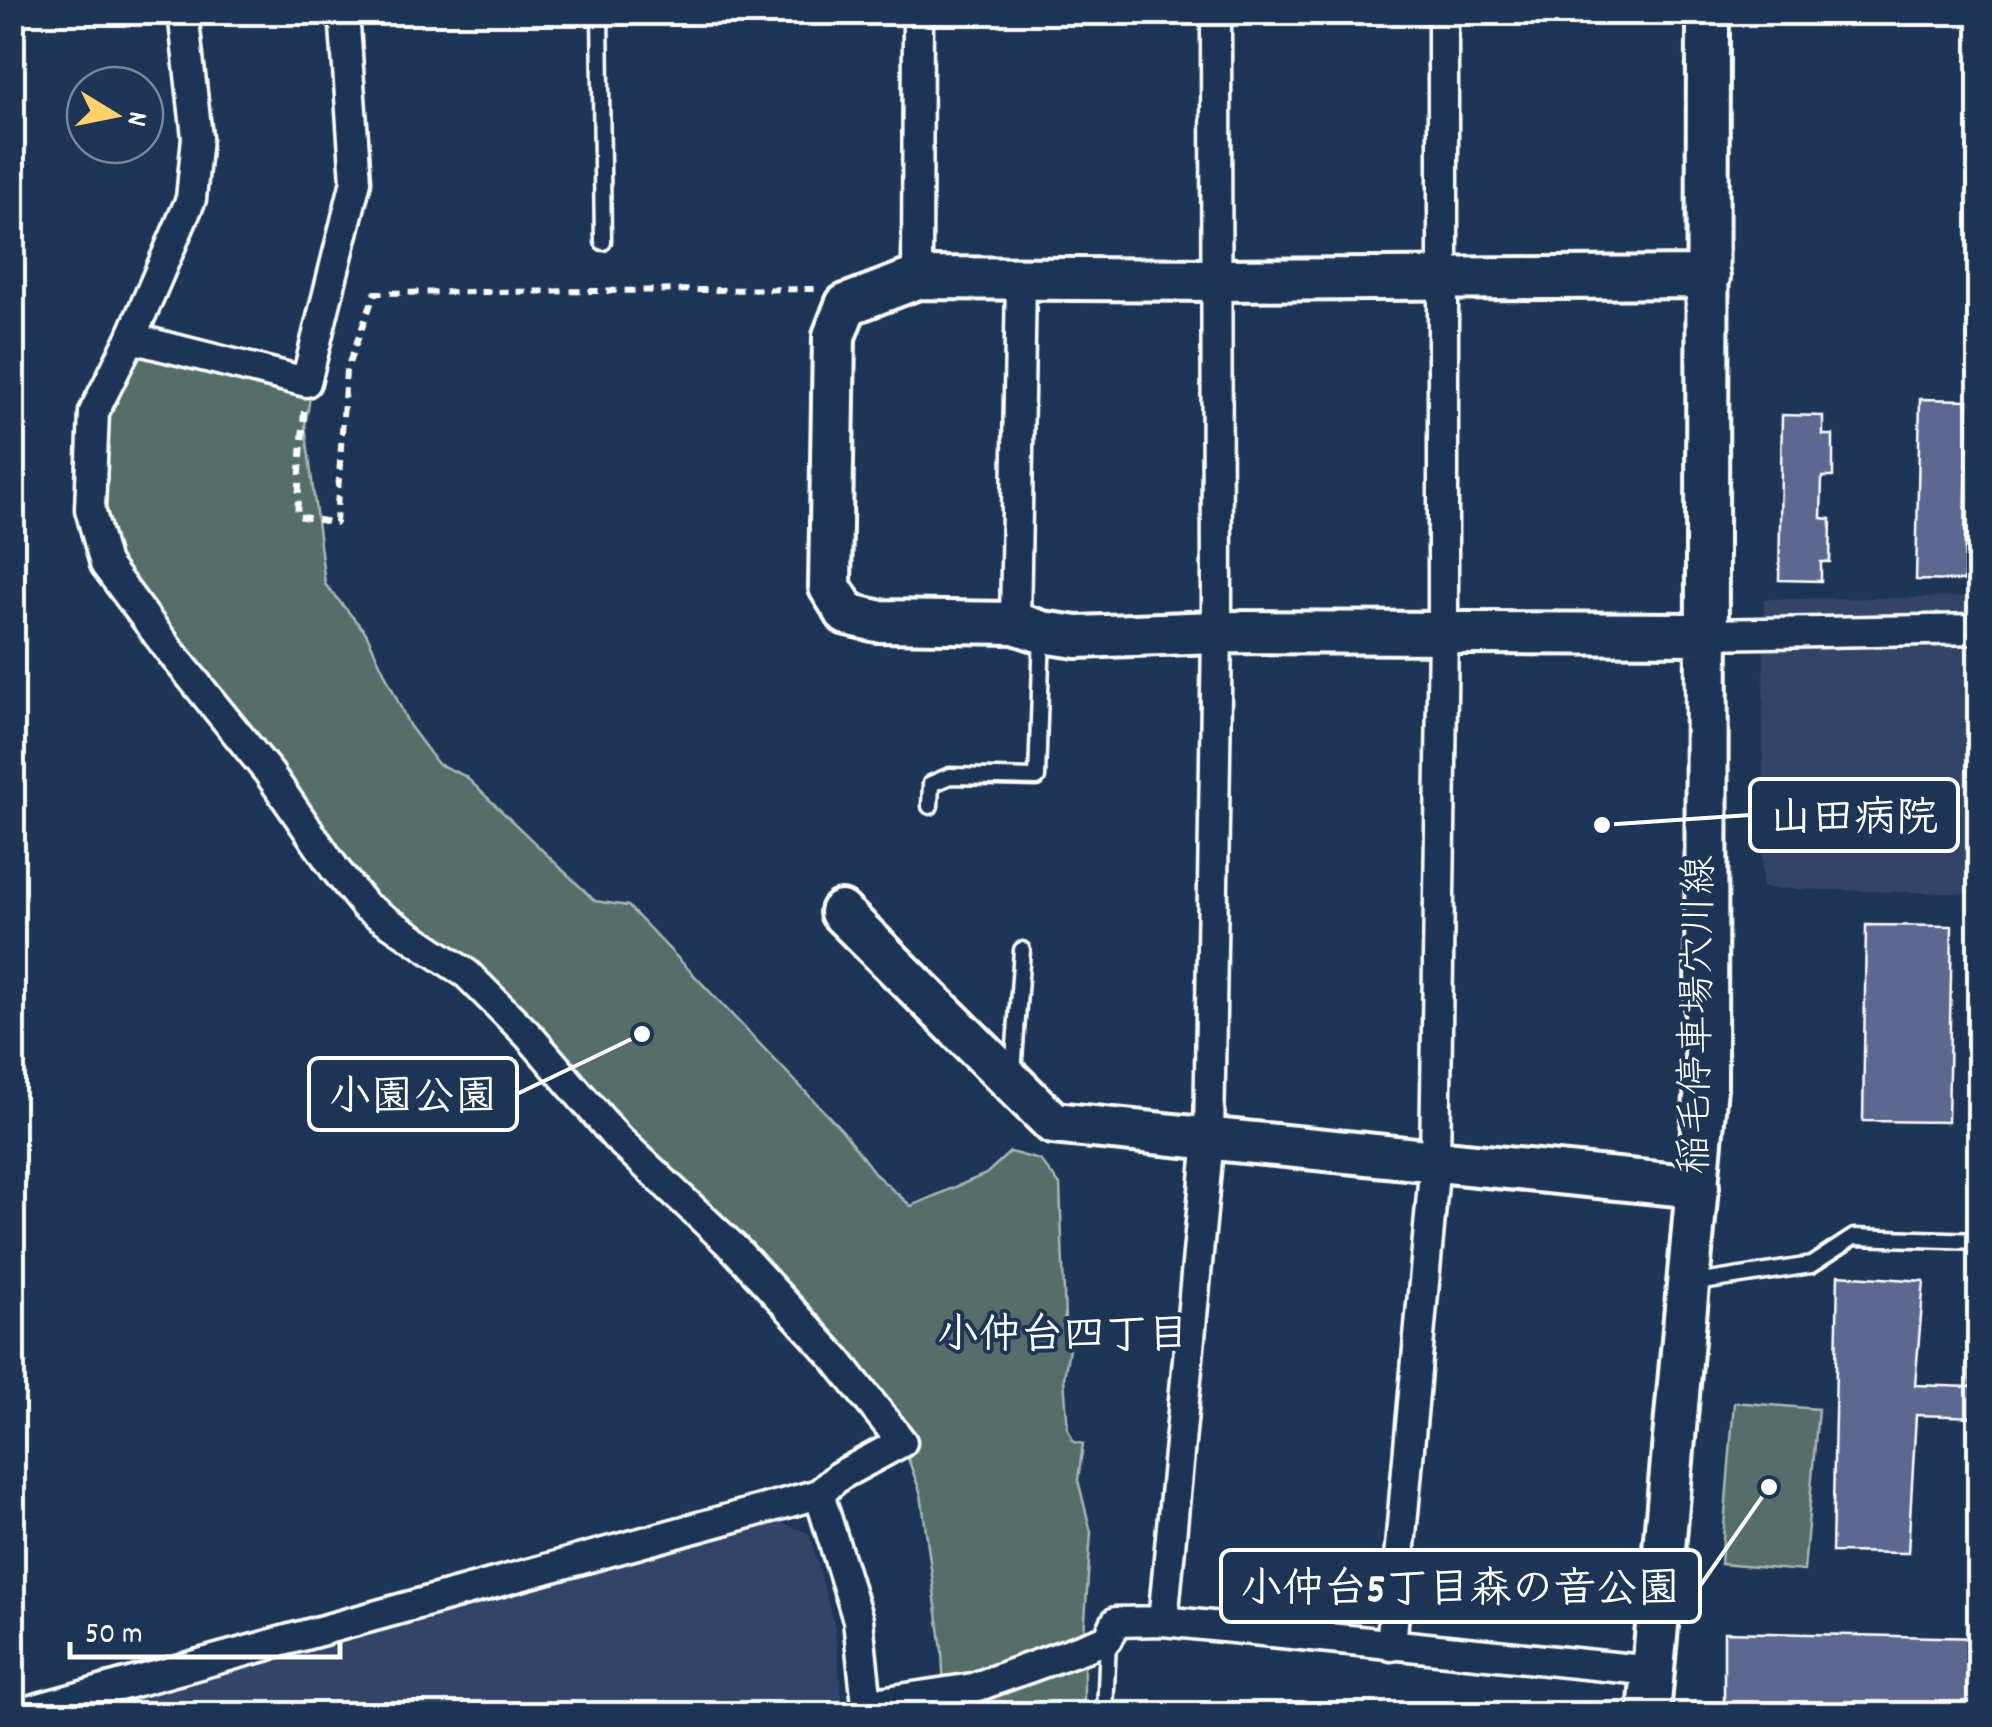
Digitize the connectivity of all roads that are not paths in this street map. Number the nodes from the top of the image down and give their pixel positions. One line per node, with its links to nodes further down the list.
1 (182, 12): 14 (street)
2 (344, 12): 14 (street)
3 (600, 12): 8 (lane)
4 (918, 12): 10 (street)
5 (1216, 12): 13 (street)
6 (1443, 12): 11 (street)
7 (1708, 12): 9 (street, 稲毛停車場穴川線)
8 (603, 242)
9 (1708, 277): 11 (street); 19 (street, 稲毛停車場穴川線)
10 (917, 278): 12 (street); 15 (street)
11 (1444, 278): 13 (street); 17 (street)
12 (1021, 279): 13 (street); 15 (street)
13 (1216, 280): 18 (street)
14 (131, 338): 29 (street)
15 (1029, 628): 18 (street); 20 (lane)
16 (1980, 630): 19 (street)
17 (1443, 631): 18 (street); 19 (street); 25 (street)
18 (1217, 632): 24 (street)
19 (1706, 634): 26 (street, 稲毛停車場穴川線)
20 (930, 806)
21 (841, 912): 23 (street)
22 (1022, 950): 23 (lane)
23 (1012, 1081): 24 (street)
24 (1209, 1138): 25 (street); 30 (street)
25 (1434, 1161): 26 (street); 32 (street)
26 (1698, 1187): 28 (street, 稲毛停車場穴川線)
27 (1980, 1242): 28 (lane)
28 (1688, 1285): 33 (street, 稲毛停車場穴川線)
29 (819, 1494): 34 (street); 35 (street)
30 (1163, 1621): 31 (street); 32 (street)
31 (1108, 1638): 34 (street); 36 (lane)
32 (1392, 1646): 33 (street)
33 (1653, 1672): 37 (street, 稲毛停車場穴川線)
34 (867, 1709)
35 (17, 1714)
36 (1106, 1714)
37 (1649, 1714)

